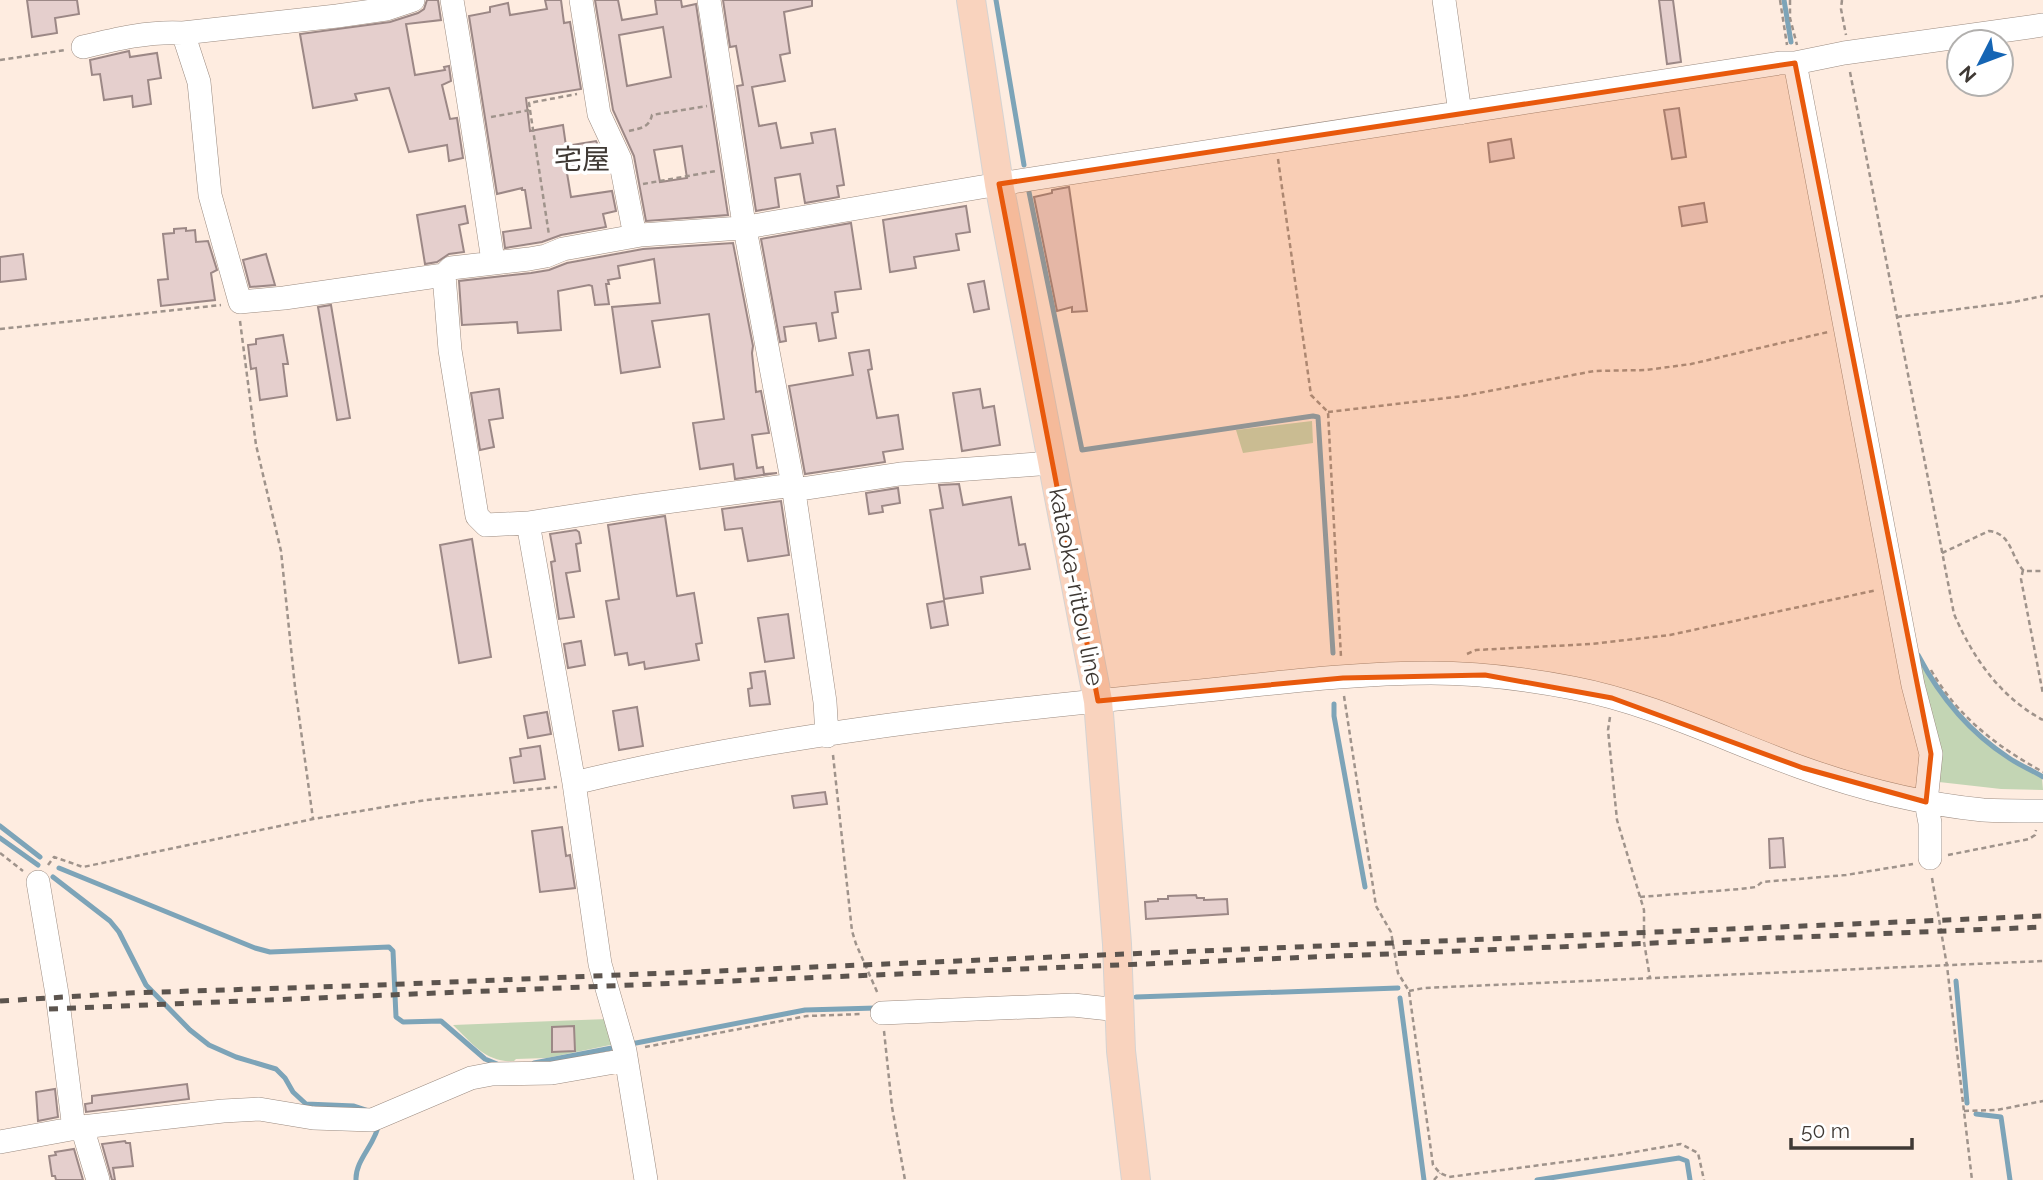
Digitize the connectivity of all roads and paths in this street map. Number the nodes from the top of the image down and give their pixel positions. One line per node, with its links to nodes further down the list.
1 (413, 0): 10 (street)
2 (452, 0): 21 (street)
3 (581, 0): 17 (street)
4 (709, 0): 18 (street)
5 (971, 0): 25 (main road, kataoka-rittou line)
6 (1444, 0): 20 (street)
7 (1780, 0): 16 (path)
8 (1790, 0): 16 (path)
9 (1842, 0): 14 (path)
10 (336, 8): 12 (street)
11 (2043, 24): 14 (street)
12 (183, 33): 13 (street); 33 (street)
13 (83, 47): 15 (path)
14 (1846, 52): 16 (street); 34 (path)
15 (0, 60)
16 (1795, 63): 20 (street); 35 (street)
17 (594, 90): 19 (path); 22 (street)
18 (725, 103): 22 (path); 24 (street)
19 (530, 110): 21 (path); 29 (path)
20 (1460, 113): 23 (street)
21 (472, 121): 30 (street)
22 (609, 137): 26 (street)
23 (1275, 141): 25 (street); 37 (path)
24 (735, 168): 26 (path); 27 (street)
25 (999, 184): 27 (street); 38 (main road, kataoka-rittou line)
26 (626, 187): 28 (street)
27 (746, 227): 28 (street); 39 (street)
28 (635, 236): 29 (street)
29 (556, 251): 30 (street)
30 (493, 261): 31 (street)
31 (444, 275): 33 (street); 40 (street)
32 (2043, 296): 34 (path)
33 (240, 302): 36 (path); 56 (path)
34 (1897, 317): 41 (path)
35 (1845, 328): 37 (path); 44 (street)
36 (0, 329)
37 (1328, 412): 47 (path)
38 (1052, 463): 39 (street); 50 (main road, kataoka-rittou line)
39 (794, 488): 40 (street); 52 (street)
40 (528, 523): 54 (street)
41 (1942, 553): 42 (path); 51 (path)
42 (2023, 570): 43 (path); 48 (path)
43 (2043, 571)
44 (1894, 586): 45 (path); 55 (street)
45 (1461, 657)
46 (1928, 665): 53 (path)
47 (1343, 678): 49 (street); 50 (street); 65 (path)
48 (2043, 694)
49 (1612, 698): 55 (street); 61 (path)
50 (1098, 701): 52 (street); 66 (main road, kataoka-rittou line)
51 (2043, 720)
52 (827, 736): 54 (street); 67 (path)
53 (2043, 772)
54 (573, 783): 56 (path); 68 (street)
55 (1926, 802): 57 (street); 59 (street)
56 (313, 819): 60 (path)
57 (2040, 820): 59 (path)
58 (0, 853): 60 (path)
59 (1930, 859): 61 (path); 63 (path)
60 (38, 882): 71 (street)
61 (1640, 897): 64 (path)
62 (2043, 961): 63 (path)
63 (1947, 966): 64 (path); 70 (path)
64 (1650, 978): 65 (path)
65 (1409, 991): 73 (path)
66 (1119, 1010): 67 (street); 77 (main road, kataoka-rittou line)
67 (882, 1013): 68 (path); 76 (path)
68 (626, 1056): 71 (street); 75 (street)
69 (2043, 1101): 70 (path)
70 (1964, 1111): 80 (path)
71 (78, 1128): 72 (street); 74 (street)
72 (0, 1142)
73 (1440, 1173): 78 (path); 79 (path)
74 (98, 1180)
75 (646, 1180)
76 (905, 1180)
77 (1136, 1180)
78 (1434, 1180)
79 (1704, 1180)
80 (1972, 1180)

